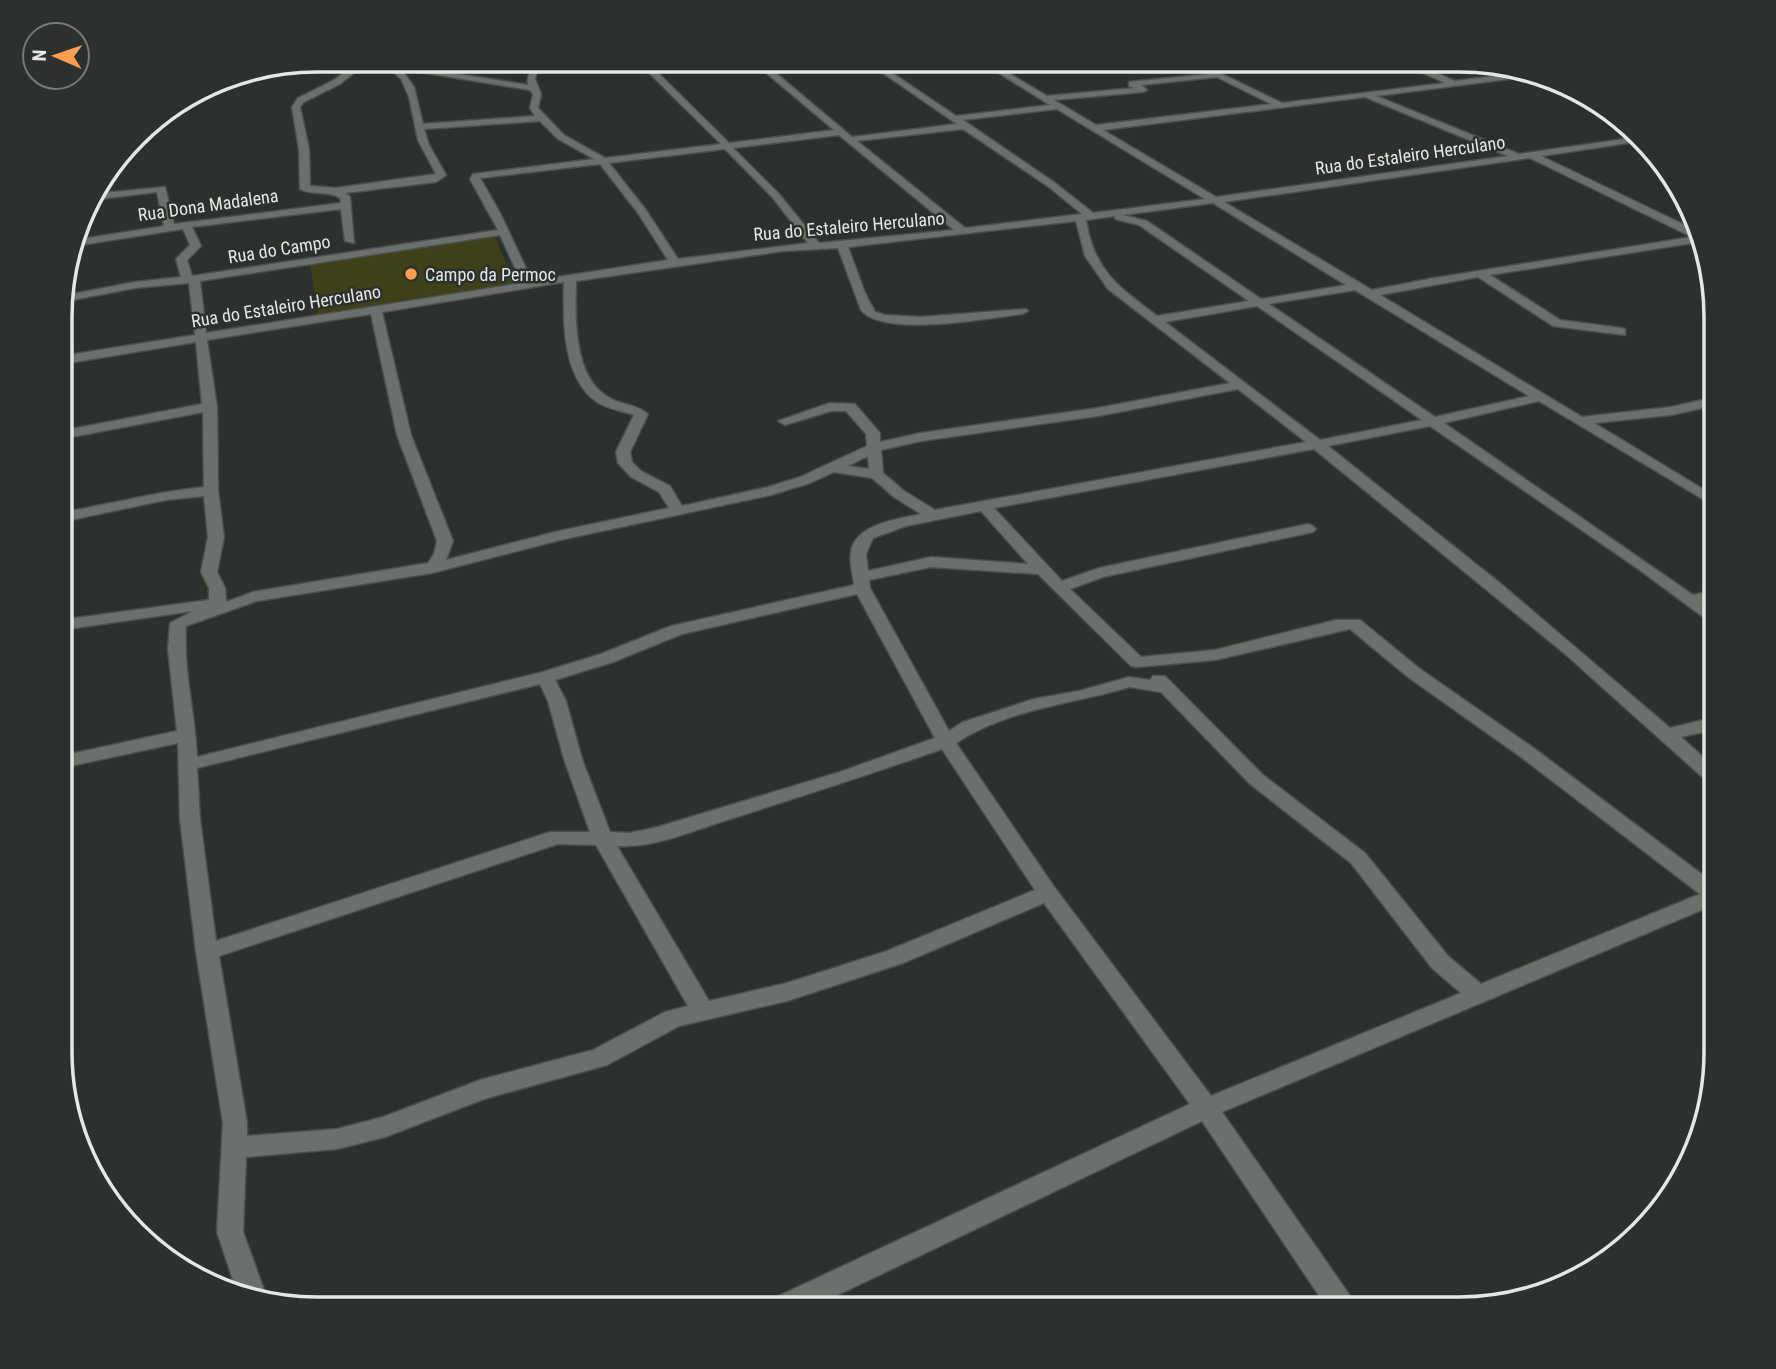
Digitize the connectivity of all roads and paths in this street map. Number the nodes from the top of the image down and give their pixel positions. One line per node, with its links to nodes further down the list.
1 (348, 72): 31 (street)
2 (399, 72): 22 (street)
3 (445, 72): 14 (street)
4 (534, 72): 14 (street)
5 (654, 72): 27 (street)
6 (770, 72): 24 (street)
7 (885, 72): 20 (street)
8 (1003, 72): 16 (street)
9 (1211, 72): 11 (street)
10 (1427, 72): 13 (street)
11 (1217, 75): 16 (street); 17 (street)
12 (1507, 77): 13 (street)
13 (1454, 83): 15 (street)
14 (533, 88): 19 (street)
15 (1375, 94): 17 (street); 29 (street)
16 (1047, 98): 18 (street)
17 (1280, 105): 23 (street)
18 (1060, 106): 20 (street); 23 (street)
19 (541, 118): 22 (street); 30 (street)
20 (954, 119): 21 (street)
21 (965, 126): 25 (street); 36 (street)
22 (420, 127): 31 (street)
23 (1096, 128): 33 (street)
24 (842, 132): 25 (street); 27 (street)
25 (853, 139): 40 (street)
26 (1629, 141): 28 (street, Rua do Estaleiro Herculano)
27 (728, 146): 30 (street); 46 (street)
28 (1531, 155): 29 (street, Rua do Estaleiro Herculano); 41 (street)
29 (1517, 157): 33 (street, Rua do Estaleiro Herculano)
30 (601, 160): 39 (street); 49 (street)
31 (336, 191): 34 (street)
32 (104, 195): 38 (street)
33 (1216, 200): 35 (street, Rua do Estaleiro Herculano); 54 (street)
34 (346, 205): 37 (street, Rua Dona Madalena); 43 (street)
35 (1143, 216): 36 (street, Rua do Estaleiro Herculano); 57 (street)
36 (1086, 217): 40 (street, Rua do Estaleiro Herculano); 60 (street)
37 (186, 225): 38 (street, Rua Dona Madalena); 52 (street)
38 (170, 228): 44 (street, Rua Dona Madalena)
39 (502, 232): 47 (street, Rua do Campo); 53 (street)
40 (963, 232): 45 (street, Rua do Estaleiro Herculano)
41 (1689, 232)
42 (1691, 238): 50 (street)
43 (351, 241): 47 (street); 48 (street)
44 (84, 242)
45 (842, 245): 46 (street, Rua do Estaleiro Herculano); 59 (street)
46 (816, 246): 49 (street, Rua do Estaleiro Herculano)
47 (396, 249): 48 (street, Rua do Campo)
48 (341, 257): 52 (street, Rua do Campo)
49 (675, 262): 51 (street, Rua do Estaleiro Herculano)
50 (1480, 274): 55 (street); 61 (street)
51 (570, 278): 53 (street, Rua do Estaleiro Herculano); 79 (street)
52 (191, 280): 56 (street, Rua do Campo); 62 (street)
53 (528, 284): 58 (street, Rua do Estaleiro Herculano)
54 (1358, 286): 55 (street); 57 (street)
55 (1371, 294): 65 (street)
56 (73, 297)
57 (1257, 303): 60 (street); 70 (street)
58 (376, 309): 62 (street, Rua do Estaleiro Herculano); 83 (street)
59 (1022, 311)
60 (1153, 320): 64 (street)
61 (1622, 332)
62 (200, 337): 63 (street, Rua do Estaleiro Herculano); 67 (street)
63 (72, 358)
64 (1238, 385): 72 (street); 73 (street)
65 (1541, 397): 69 (street); 70 (street)
66 (1704, 404): 69 (street)
67 (210, 407): 71 (street); 76 (street)
68 (785, 421): 73 (street)
69 (1580, 421): 77 (street)
70 (1433, 422): 72 (street); 88 (street)
71 (72, 433)
72 (1315, 444): 78 (street); 97 (street)
73 (874, 448): 74 (street); 75 (street)
74 (836, 468): 75 (street); 79 (street)
75 (876, 474): 80 (street)
76 (211, 491): 81 (street); 89 (street)
77 (1704, 496)
78 (984, 505): 80 (street); 84 (street)
79 (677, 510): 83 (street)
80 (933, 515): 85 (street)
81 (72, 516)
82 (1308, 529): 86 (street)
83 (432, 568): 89 (street)
84 (1044, 570): 85 (street); 86 (street)
85 (861, 583): 93 (street); 99 (street)
86 (1062, 587): 92 (street)
87 (1704, 597): 88 (street)
88 (1691, 600): 90 (street)
89 (218, 602): 91 (street); 98 (street)
90 (1704, 610)
91 (72, 623)
92 (1143, 667): 94 (street); 95 (street); 104 (street)
93 (545, 677): 101 (street); 103 (street)
94 (1129, 682): 95 (street); 99 (street)
95 (1168, 688): 108 (street)
96 (1704, 726): 97 (street)
97 (1668, 734): 102 (street)
98 (186, 735): 100 (street); 101 (street)
99 (946, 741): 103 (street); 105 (street)
100 (72, 760)
101 (187, 765): 107 (street)
102 (1704, 768)
103 (602, 838): 107 (street); 109 (street)
104 (1704, 887)
105 (1048, 893): 109 (street); 110 (street)
106 (1704, 901): 108 (street)
107 (207, 953): 111 (street)
108 (1480, 996): 110 (street)
109 (702, 1009): 111 (street)
110 (1206, 1108): 113 (street); 114 (street)
111 (232, 1147): 112 (street)
112 (249, 1288)
113 (805, 1297)
114 (1334, 1297)

